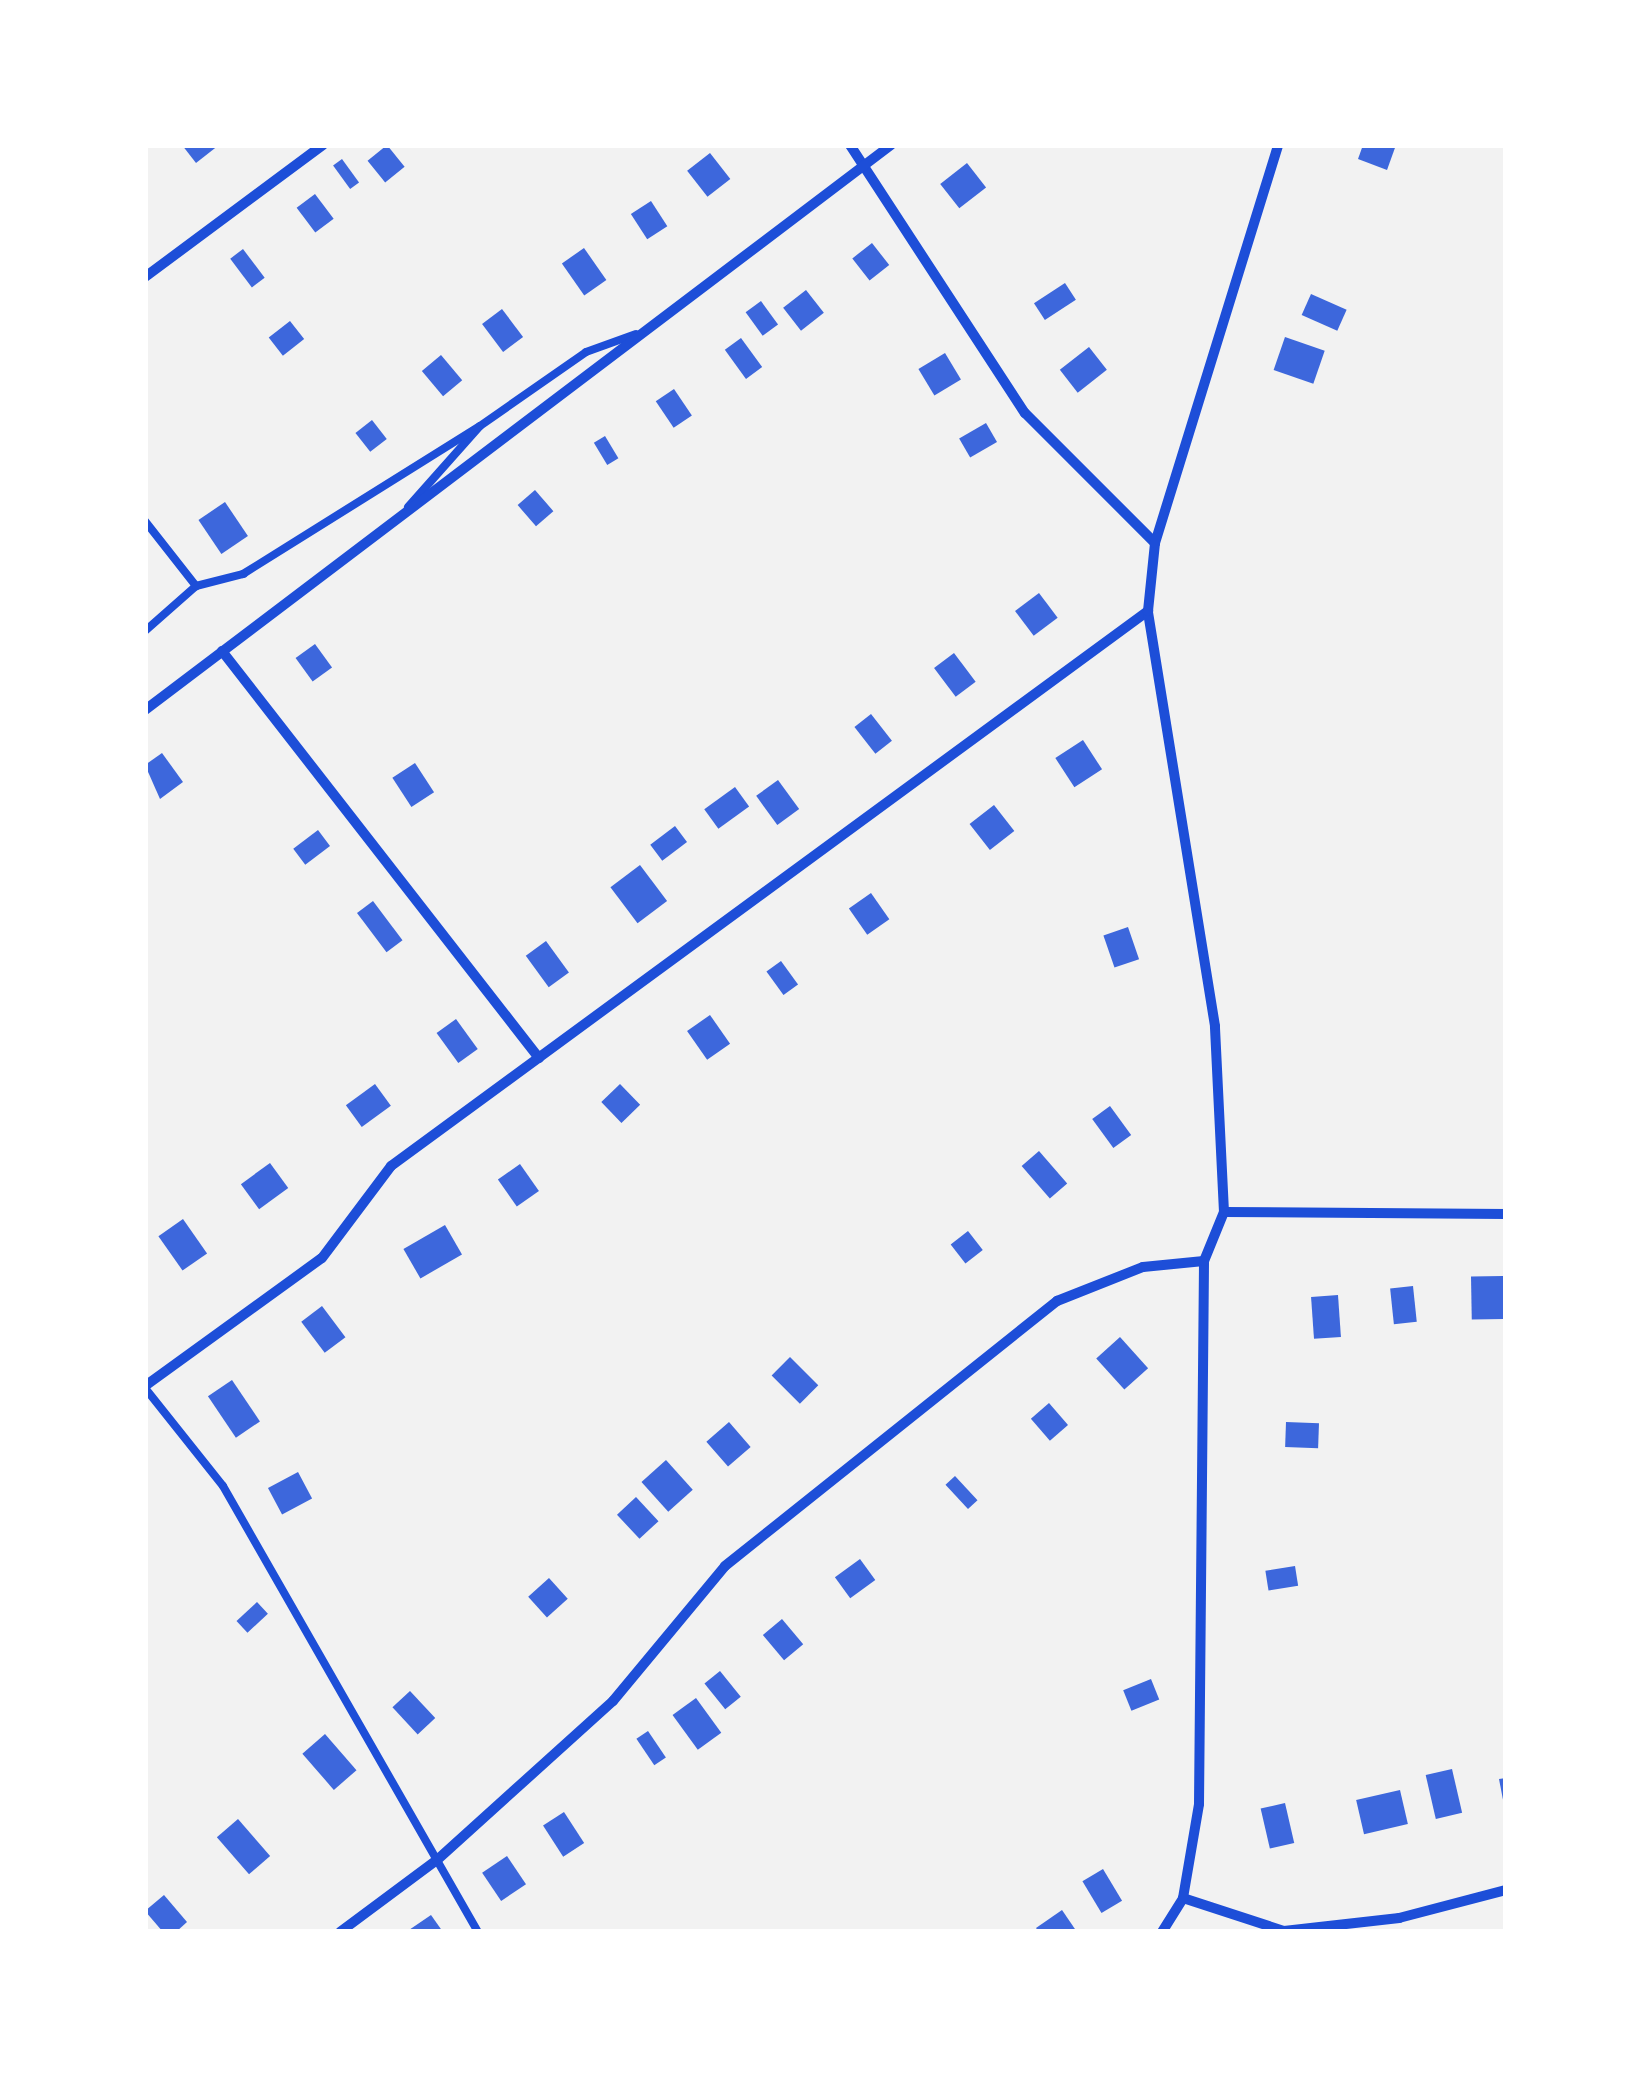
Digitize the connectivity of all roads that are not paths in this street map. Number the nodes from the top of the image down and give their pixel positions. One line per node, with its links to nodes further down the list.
1 (323, 145): 6 (street)
2 (850, 145): 5 (street)
3 (891, 145): 5 (street)
4 (1278, 145): 11 (street)
5 (862, 166): 7 (street); 11 (street)
6 (145, 277)
7 (646, 331): 8 (lane); 9 (street)
8 (480, 426): 9 (lane); 12 (lane)
9 (398, 518): 15 (street)
10 (145, 521): 12 (lane)
11 (1155, 543): 13 (street)
12 (196, 586): 14 (lane)
13 (1148, 611): 17 (street); 18 (street)
14 (145, 631)
15 (222, 652): 16 (street); 17 (street)
16 (145, 710)
17 (539, 1058): 21 (street)
18 (1224, 1212): 19 (street); 20 (street)
19 (1506, 1214)
20 (1204, 1262): 22 (street); 24 (street)
21 (145, 1387): 22 (lane)
22 (437, 1860): 26 (street); 27 (lane)
23 (1506, 1890): 25 (street)
24 (1184, 1898): 25 (street); 28 (street)
25 (1284, 1931)
26 (340, 1932)
27 (478, 1932)
28 (1162, 1932)

